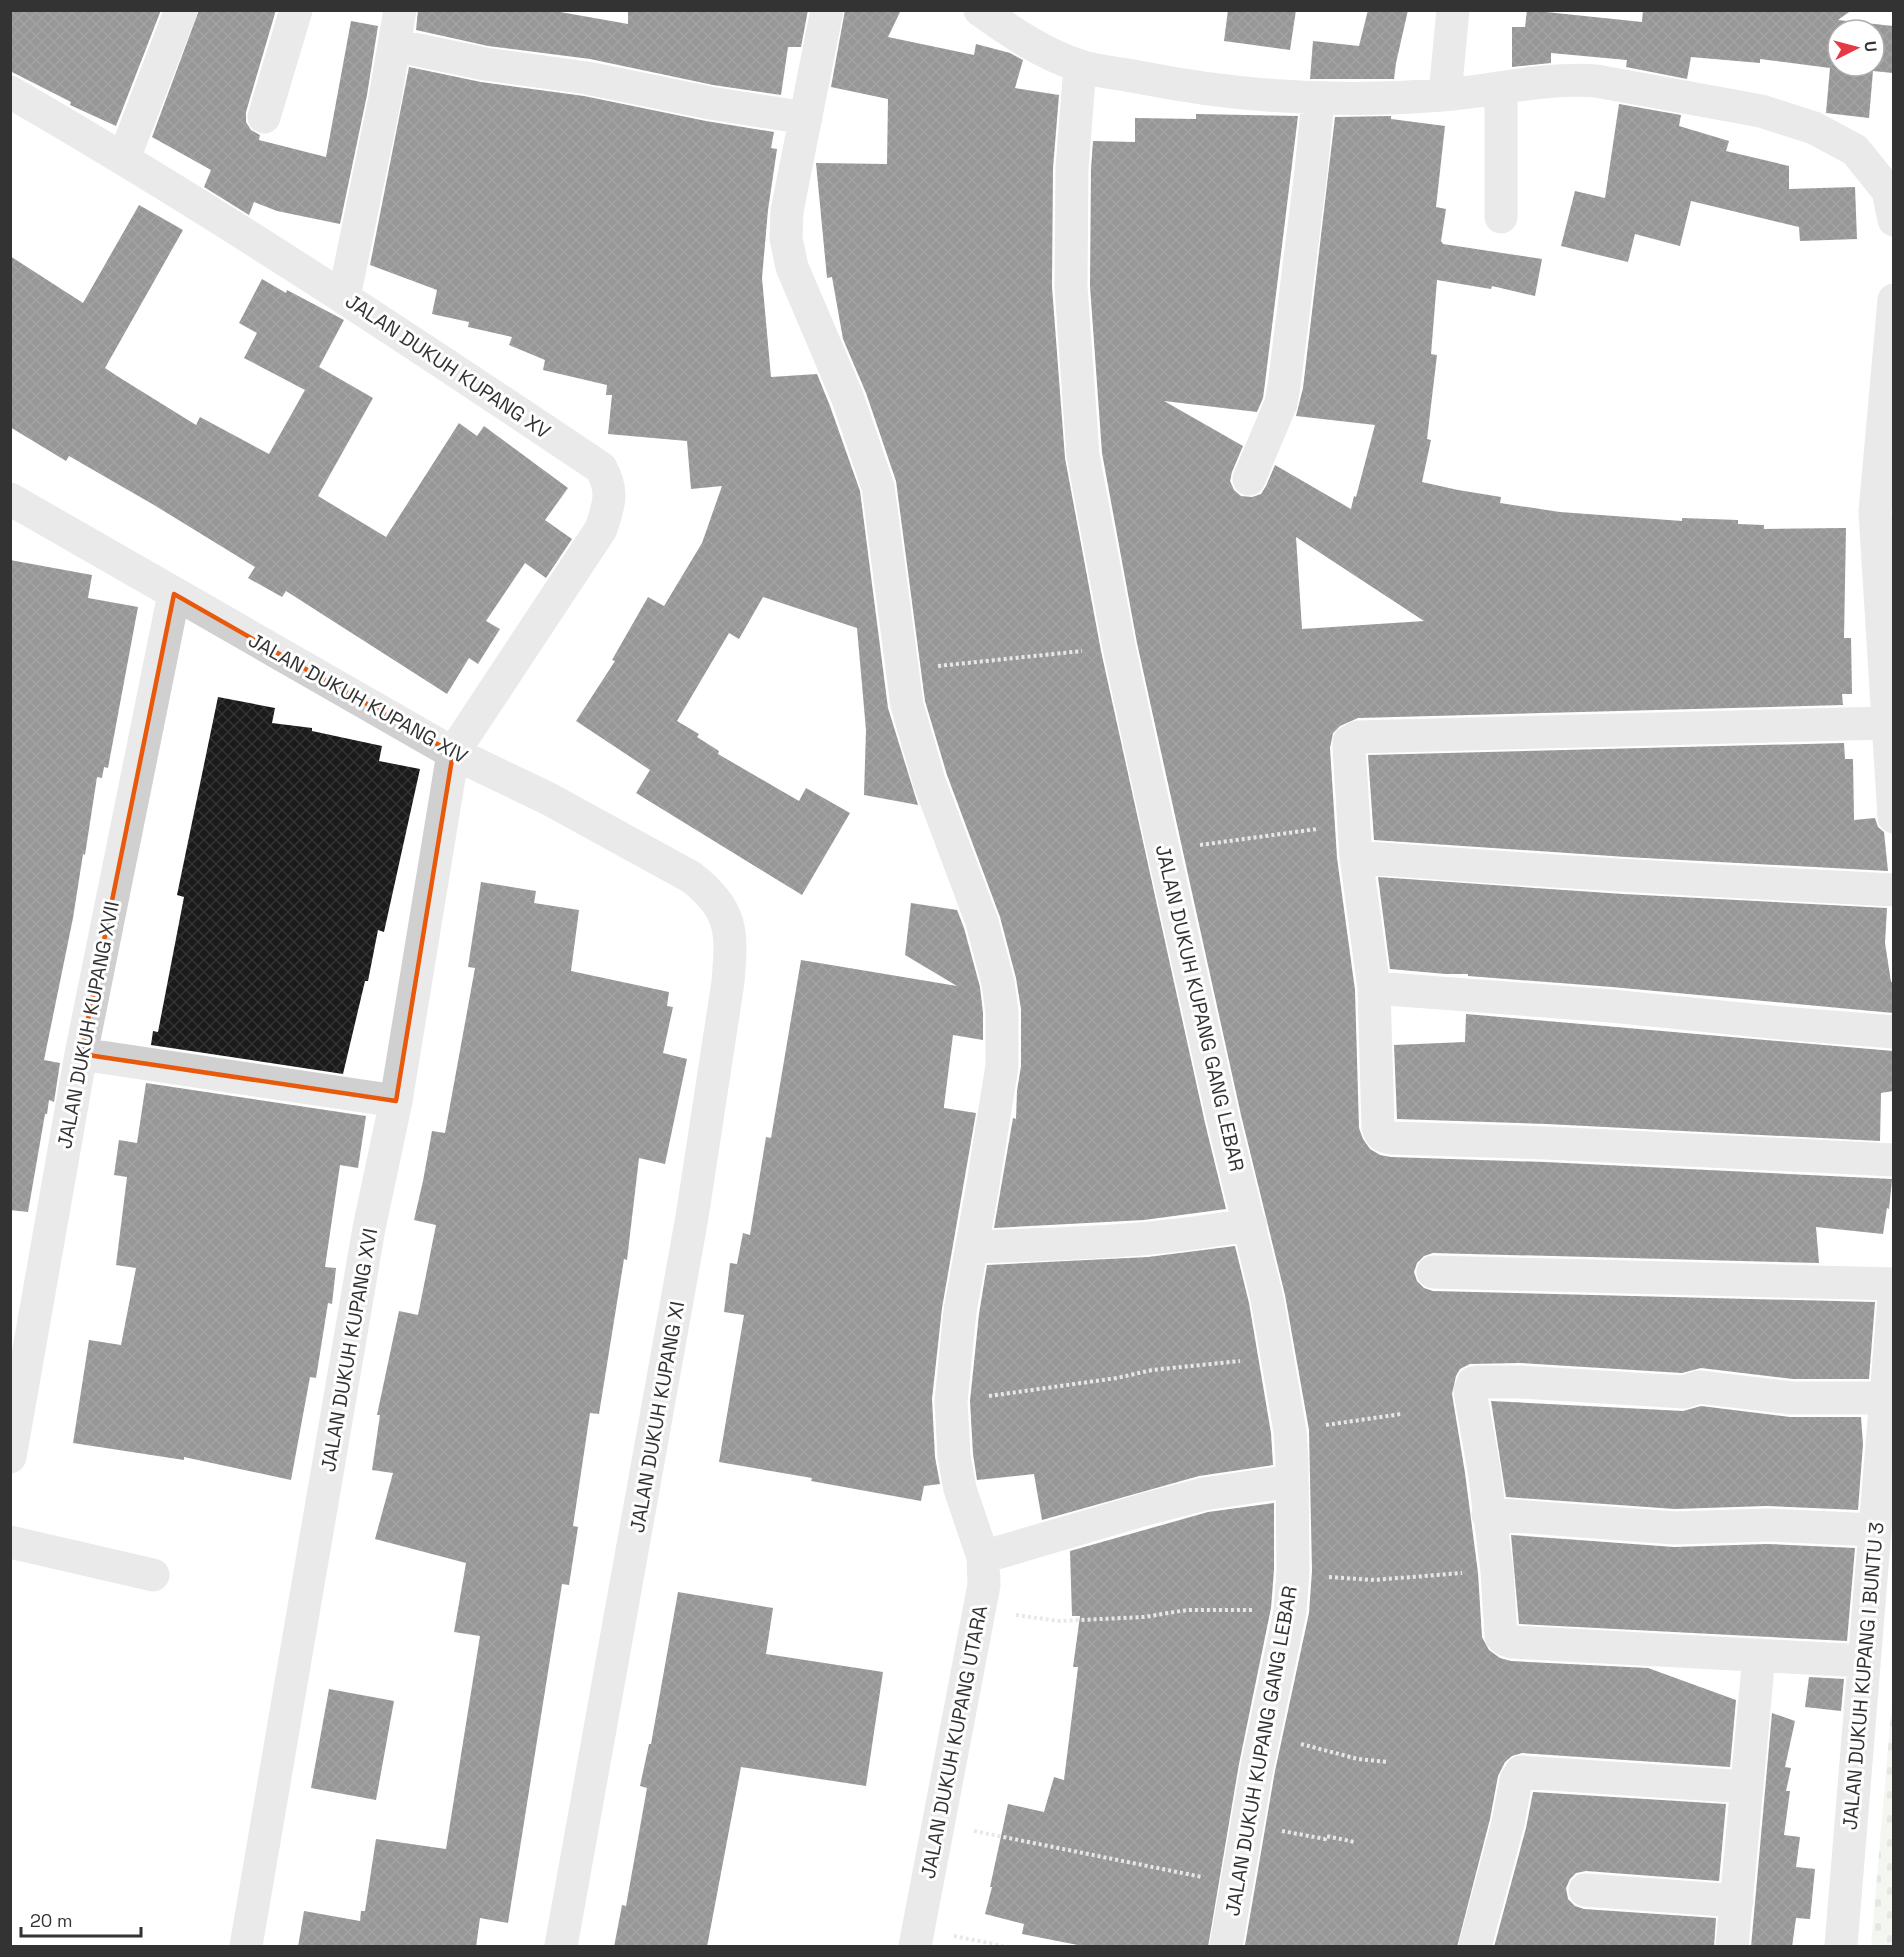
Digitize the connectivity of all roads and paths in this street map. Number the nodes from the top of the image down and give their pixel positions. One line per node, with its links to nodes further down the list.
1 (181, 10): 14 (street)
2 (296, 10): 12 (street)
3 (827, 10): 13 (street, JALAN DUKUH KUPANG UTARA)
4 (980, 10): 7 (street)
5 (1453, 10): 10 (street)
6 (394, 20): 13 (street); 17 (street)
7 (1080, 66): 11 (street); 22 (street, JALAN DUKUH KUPANG GANG LEBAR)
8 (1501, 88): 10 (street); 15 (street); 16 (street)
9 (10, 92): 14 (street, JALAN DUKUH KUPANG XV)
10 (1442, 95): 11 (street)
11 (1317, 99): 19 (street)
12 (264, 117)
13 (807, 118): 23 (street, JALAN DUKUH KUPANG UTARA)
14 (124, 158): 17 (street, JALAN DUKUH KUPANG XV)
15 (1501, 218)
16 (1893, 220)
17 (344, 297): 26 (street, JALAN DUKUH KUPANG XV)
18 (1893, 300): 24 (street)
19 (1249, 479)
20 (10, 499): 21 (street, JALAN DUKUH KUPANG XIV)
21 (174, 594): 26 (street, JALAN DUKUH KUPANG XIV); 35 (street, JALAN DUKUH KUPANG XVII)
22 (1119, 647): 23 (path); 29 (street, JALAN DUKUH KUPANG GANG LEBAR)
23 (901, 669): 39 (street, JALAN DUKUH KUPANG UTARA)
24 (1889, 669): 25 (street)
25 (1886, 723): 27 (street); 28 (street)
26 (453, 753): 32 (street, JALAN DUKUH KUPANG XIV); 36 (street, JALAN DUKUH KUPANG XVI)
27 (1893, 817)
28 (1354, 824): 29 (path); 30 (street)
29 (1164, 850): 38 (street, JALAN DUKUH KUPANG GANG LEBAR)
30 (1356, 857): 31 (street); 33 (street)
31 (1893, 890)
32 (709, 891): 72 (street, JALAN DUKUH KUPANG XI)
33 (1374, 988): 34 (street); 37 (street)
34 (1893, 1032)
35 (81, 1054): 36 (street); 48 (street, JALAN DUKUH KUPANG XVII)
36 (396, 1101): 71 (street, JALAN DUKUH KUPANG XVI)
37 (1893, 1160)
38 (1250, 1224): 39 (street); 43 (street, JALAN DUKUH KUPANG GANG LEBAR)
39 (972, 1247): 45 (street, JALAN DUKUH KUPANG UTARA)
40 (1433, 1272): 41 (street)
41 (1893, 1284)
42 (1893, 1298): 44 (street, JALAN DUKUH KUPANG I BUNTU 3)
43 (1277, 1356): 45 (path); 47 (street, JALAN DUKUH KUPANG GANG LEBAR)
44 (1885, 1398): 50 (street); 51 (street, JALAN DUKUH KUPANG I BUNTU 3)
45 (951, 1401): 53 (street, JALAN DUKUH KUPANG UTARA)
46 (1401, 1414): 47 (path)
47 (1290, 1431): 49 (street, JALAN DUKUH KUPANG GANG LEBAR)
48 (10, 1457)
49 (1291, 1482): 53 (street); 54 (street, JALAN DUKUH KUPANG GANG LEBAR)
50 (1488, 1514): 51 (street); 55 (street)
51 (1875, 1530): 60 (street, JALAN DUKUH KUPANG I BUNTU 3)
52 (10, 1542): 56 (street)
53 (980, 1548): 57 (street, JALAN DUKUH KUPANG UTARA)
54 (1293, 1571): 55 (path); 58 (street, JALAN DUKUH KUPANG GANG LEBAR)
55 (1497, 1571): 59 (street)
56 (153, 1575)
57 (981, 1610): 58 (path); 64 (street, JALAN DUKUH KUPANG UTARA)
58 (1290, 1611): 61 (street, JALAN DUKUH KUPANG GANG LEBAR)
59 (1759, 1655): 60 (street); 63 (street)
60 (1864, 1660): 77 (street, JALAN DUKUH KUPANG I BUNTU 3)
61 (1266, 1733): 62 (path); 65 (street, JALAN DUKUH KUPANG GANG LEBAR)
62 (1388, 1762)
63 (1747, 1787): 69 (street); 75 (street)
64 (939, 1824): 67 (path); 70 (street, JALAN DUKUH KUPANG UTARA)
65 (1246, 1828): 66 (path); 67 (street, JALAN DUKUH KUPANG GANG LEBAR)
66 (1355, 1842)
67 (1238, 1884): 74 (street, JALAN DUKUH KUPANG GANG LEBAR)
68 (1585, 1890): 69 (street)
69 (1737, 1900): 76 (street)
70 (916, 1937): 73 (path)
71 (246, 1947)
72 (561, 1947)
73 (1003, 1947)
74 (1226, 1947)
75 (1475, 1947)
76 (1732, 1947)
77 (1841, 1947)

